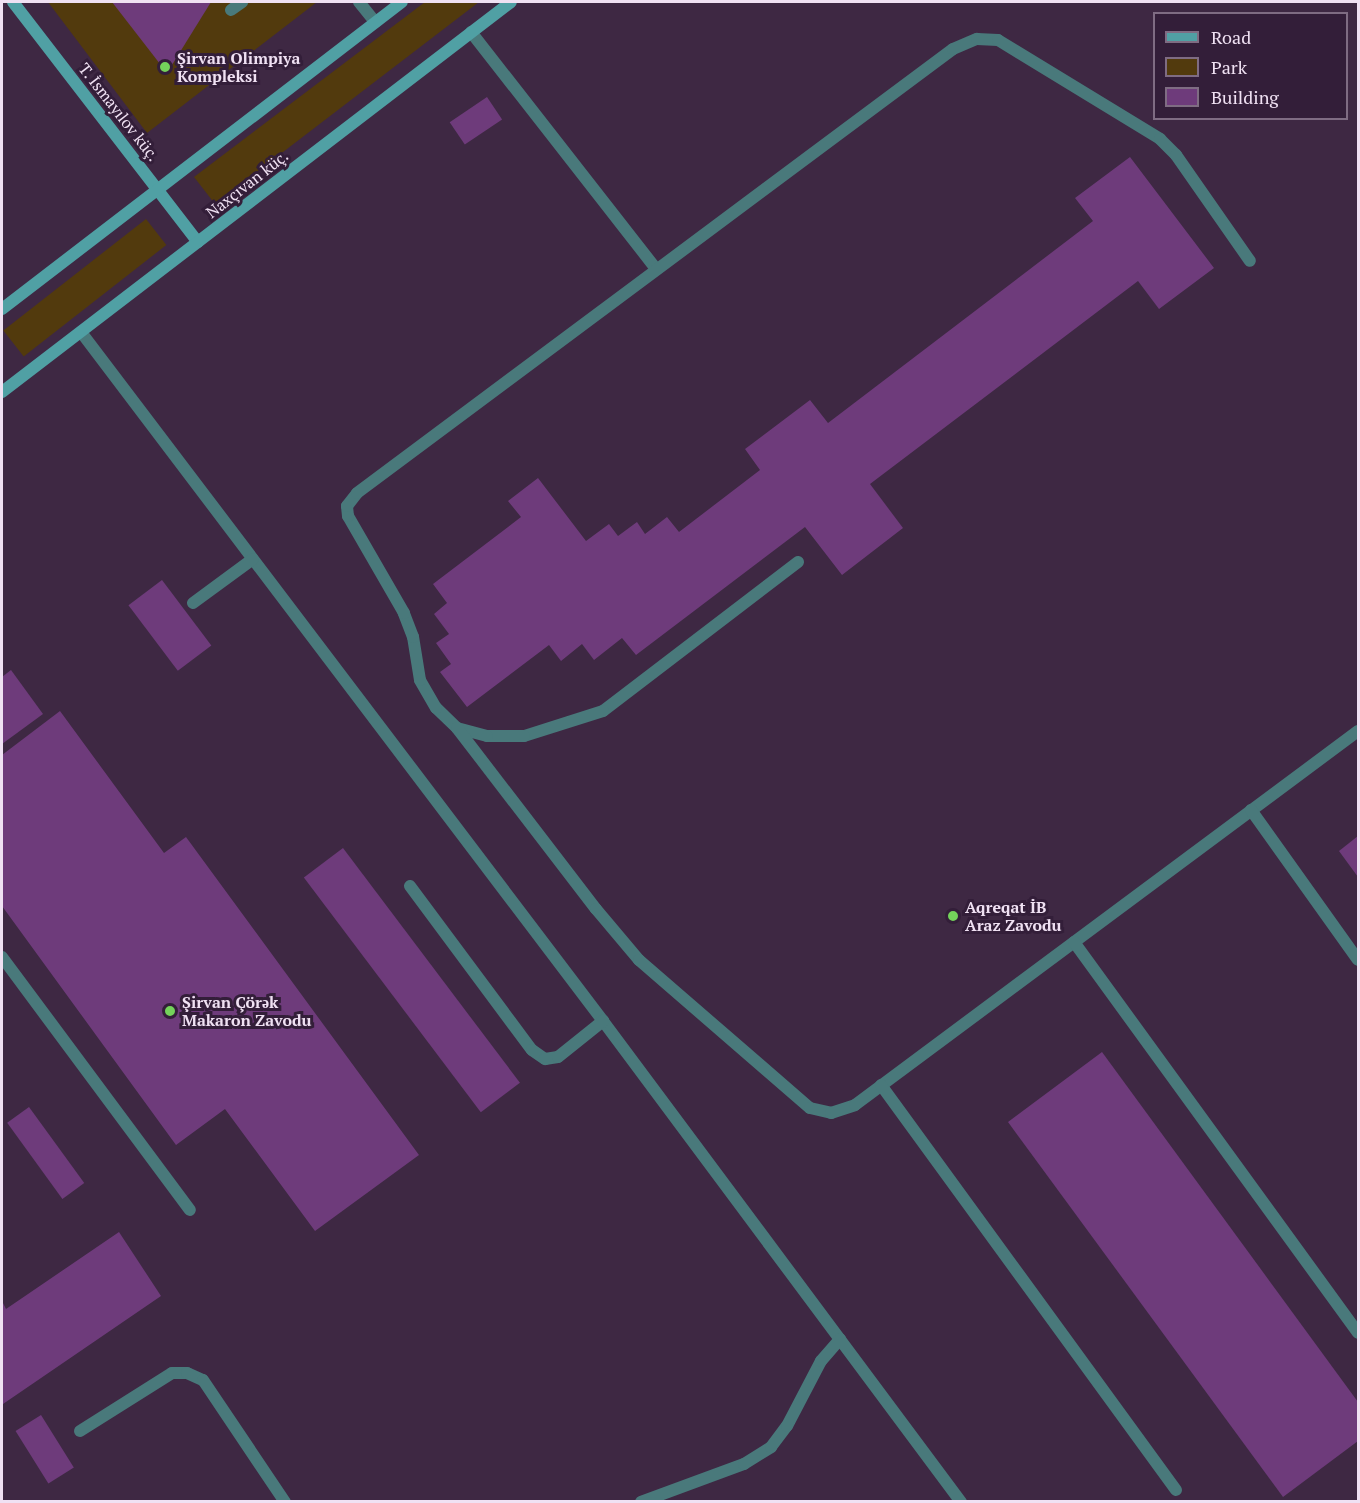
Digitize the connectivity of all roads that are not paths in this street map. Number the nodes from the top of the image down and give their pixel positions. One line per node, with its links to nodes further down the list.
1 (13, 2): 9 (street, T. İsmayılov küç.)
2 (242, 2): 6 (lane)
3 (359, 2): 7 (lane)
4 (402, 2): 7 (street)
5 (511, 2): 8 (street, Naxçıvan küç.)
6 (231, 10)
7 (375, 22): 9 (street)
8 (471, 32): 10 (street, Naxçıvan küç.); 12 (lane)
9 (158, 189): 10 (street, T. İsmayılov küç.); 13 (street)
10 (198, 242): 14 (street, Naxçıvan küç.)
11 (1250, 261): 12 (lane)
12 (657, 268): 19 (lane)
13 (2, 309)
14 (81, 332): 15 (street, Naxçıvan küç.); 16 (lane)
15 (2, 392)
16 (253, 559): 18 (lane); 26 (lane)
17 (798, 562): 19 (lane)
18 (193, 603)
19 (457, 728): 27 (lane)
20 (1359, 731): 21 (lane)
21 (1251, 810): 23 (lane); 25 (lane)
22 (410, 886): 26 (lane)
23 (1074, 942): 27 (lane); 29 (lane)
24 (2, 957): 28 (lane)
25 (1359, 960)
26 (603, 1021): 30 (lane)
27 (881, 1085): 32 (lane)
28 (190, 1210)
29 (1359, 1333)
30 (840, 1339): 34 (lane); 35 (lane)
31 (80, 1431): 33 (lane)
32 (1176, 1490)
33 (285, 1502)
34 (641, 1502)
35 (962, 1502)

